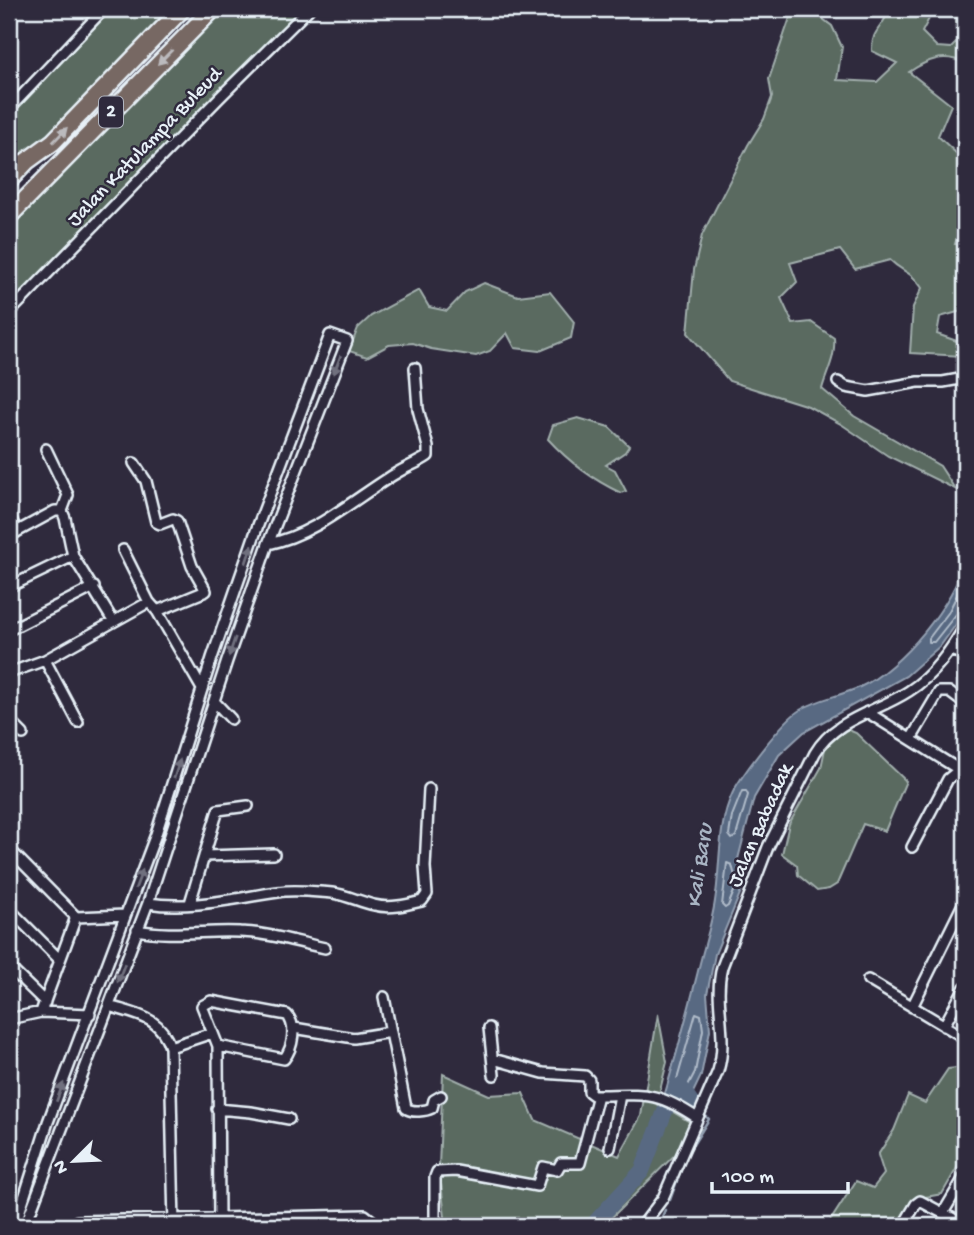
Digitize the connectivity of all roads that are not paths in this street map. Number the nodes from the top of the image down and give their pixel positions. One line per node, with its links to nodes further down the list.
1 (104, 9): 5 (street)
2 (182, 9): 6 (highway, 2, one-way to 2)
3 (213, 9): 7 (highway, 2, one-way to 7)
4 (309, 9): 8 (street, Jalan Katulampa Buleud)
5 (9, 109)
6 (9, 180)
7 (9, 216)
8 (9, 313)
9 (415, 368): 17 (street)
10 (965, 378): 11 (street)
11 (838, 382)
12 (46, 449): 14 (street)
13 (134, 463): 23 (street)
14 (62, 512): 16 (street); 19 (street)
15 (9, 514): 16 (street)
16 (13, 534)
17 (268, 544): 31 (street, one-way to 17); 32 (street, one-way to 32)
18 (123, 550): 22 (street)
19 (73, 556): 20 (street); 21 (street)
20 (9, 587)
21 (94, 587): 24 (street); 26 (street)
22 (149, 602): 23 (street); 24 (street)
23 (157, 611): 31 (street)
24 (113, 621): 29 (street)
25 (965, 626): 27 (street, Jalan Babadak)
26 (9, 630)
27 (950, 650): 28 (street); 34 (street, Jalan Babadak)
28 (965, 656)
29 (44, 660): 30 (street); 37 (street)
30 (9, 673)
31 (202, 689): 43 (street, one-way to 31)
32 (214, 701): 35 (street); 44 (street)
33 (965, 704): 39 (street)
34 (867, 712): 39 (street); 82 (street, Jalan Babadak)
35 (231, 719)
36 (9, 720): 38 (street)
37 (78, 722)
38 (23, 734)
39 (911, 739): 40 (street)
40 (961, 767): 45 (street)
41 (429, 789): 51 (street)
42 (248, 806): 48 (street)
43 (156, 834): 44 (street); 53 (street, one-way to 43)
44 (169, 839): 50 (street)
45 (912, 847)
46 (9, 849): 54 (street)
47 (274, 854): 48 (street)
48 (204, 856): 51 (street)
49 (965, 900): 65 (street)
50 (148, 903): 51 (street); 55 (street)
51 (190, 903)
52 (9, 909): 57 (street)
53 (125, 915): 54 (street); 66 (street)
54 (76, 917): 57 (street)
55 (138, 930): 56 (street); 63 (street, one-way to 63)
56 (325, 948)
57 (60, 960): 64 (street)
58 (9, 967): 59 (street)
59 (12, 975): 64 (street)
60 (867, 980): 65 (street)
61 (965, 987): 68 (street)
62 (384, 997): 71 (street)
63 (109, 1006): 75 (street); 85 (street)
64 (43, 1007): 66 (street); 67 (street)
65 (912, 1007): 68 (street)
66 (90, 1014): 84 (street, one-way to 66)
67 (9, 1019)
68 (944, 1026): 73 (street)
69 (294, 1028): 71 (street); 72 (street); 74 (street)
70 (489, 1028): 76 (street)
71 (390, 1032): 79 (street)
72 (212, 1033): 74 (street); 75 (street)
73 (965, 1038)
74 (218, 1046): 81 (street)
75 (170, 1047): 92 (street)
76 (493, 1059): 77 (street); 80 (street)
77 (494, 1075)
78 (620, 1095): 80 (street); 82 (street); 86 (street)
79 (441, 1096)
80 (598, 1096): 101 (street)
81 (217, 1109): 83 (street); 93 (street)
82 (699, 1113): 102 (street, Jalan Babadak)
83 (289, 1119)
84 (48, 1122): 85 (street); 95 (street)
85 (61, 1127): 96 (street)
86 (610, 1148)
87 (965, 1179): 88 (street)
88 (943, 1213): 94 (street); 103 (street)
89 (358, 1216): 91 (street); 98 (street); 99 (street)
90 (264, 1222): 91 (street); 93 (street)
91 (309, 1222)
92 (174, 1223): 93 (street); 97 (street)
93 (219, 1223)
94 (965, 1225)
95 (15, 1226)
96 (25, 1226)
97 (73, 1226)
98 (358, 1226)
99 (380, 1226): 100 (street)
100 (394, 1226)
101 (428, 1226)
102 (642, 1226)
103 (903, 1226)

